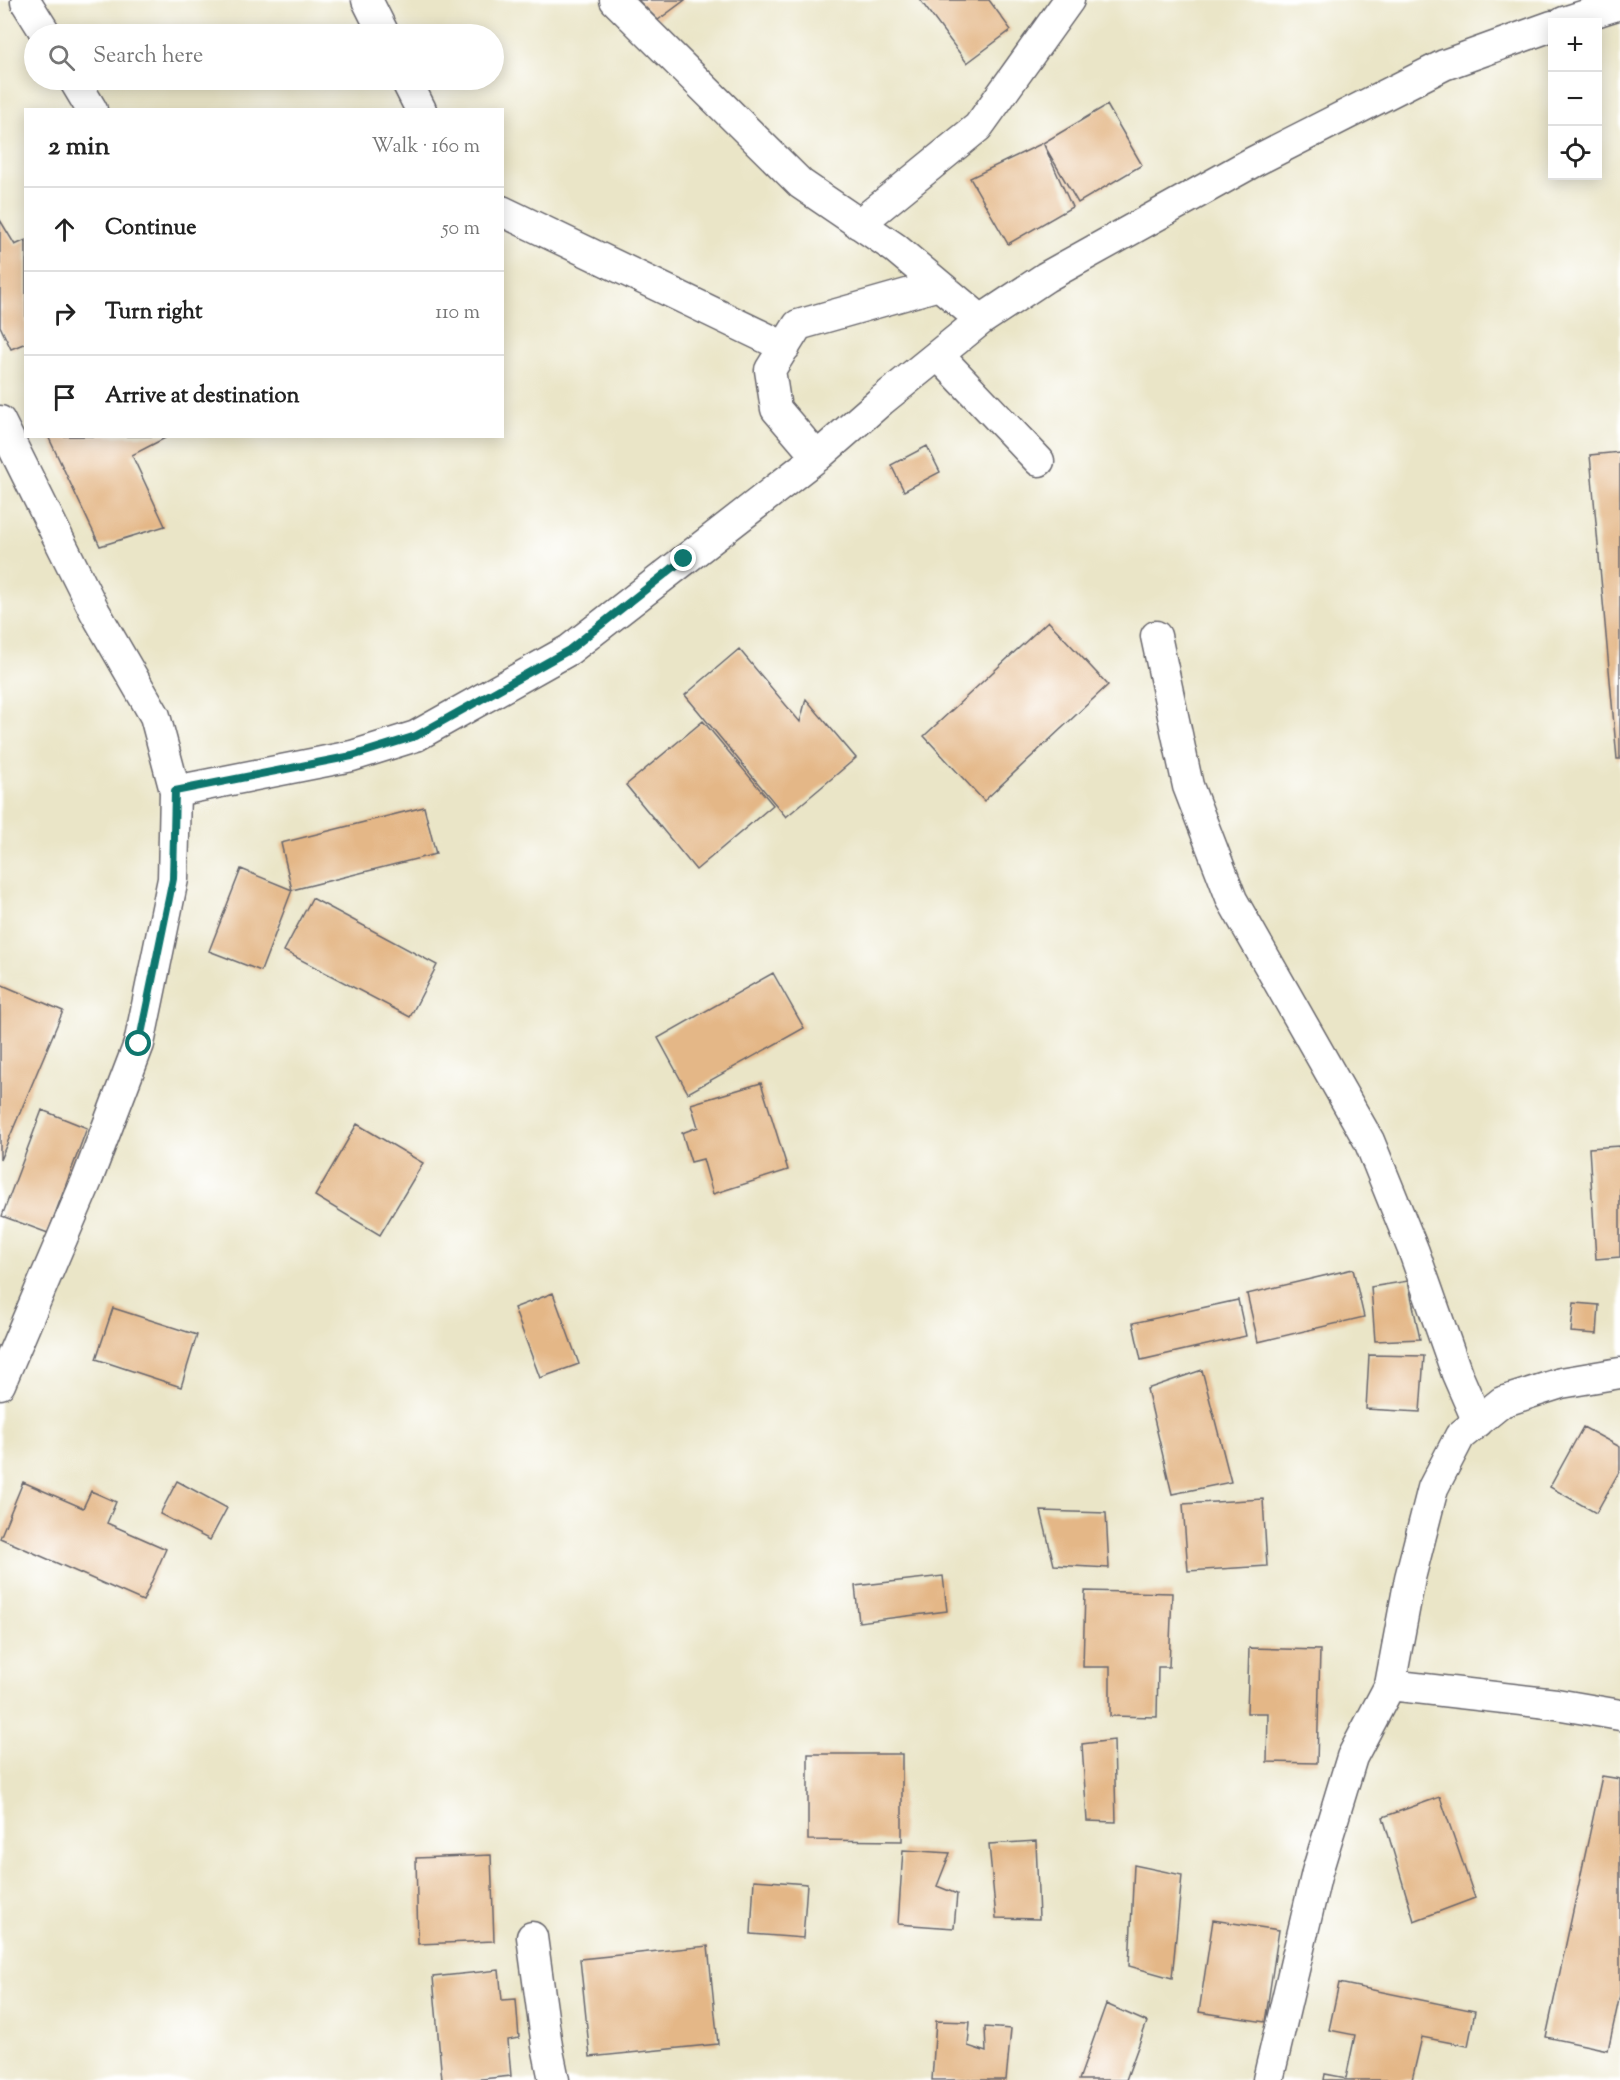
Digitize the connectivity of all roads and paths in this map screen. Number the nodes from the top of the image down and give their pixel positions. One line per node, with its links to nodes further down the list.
1 (367, 0): 8 (street)
2 (615, 0): 15 (street)
3 (1069, 0): 15 (street)
4 (26, 2): 7 (street)
5 (1620, 4): 6 (street)
6 (1576, 18)
7 (40, 24)
8 (379, 24)
9 (1548, 27): 17 (street)
10 (80, 90): 12 (street)
11 (411, 90): 13 (street)
12 (91, 108)
13 (420, 108)
14 (504, 212): 18 (street)
15 (860, 224): 16 (street)
16 (939, 285): 17 (street); 18 (street)
17 (981, 320): 19 (street)
18 (784, 347): 21 (street)
19 (938, 355): 21 (street); 22 (street)
20 (0, 421): 24 (street)
21 (817, 457): 24 (street)
22 (1040, 461)
23 (1156, 636): 27 (street)
24 (175, 791): 26 (street)
25 (1620, 1373): 27 (street)
26 (0, 1384)
27 (1478, 1422): 28 (street)
28 (1390, 1685): 29 (street); 32 (street)
29 (1620, 1715)
30 (532, 1937): 31 (street)
31 (554, 2080)
32 (1268, 2080)

